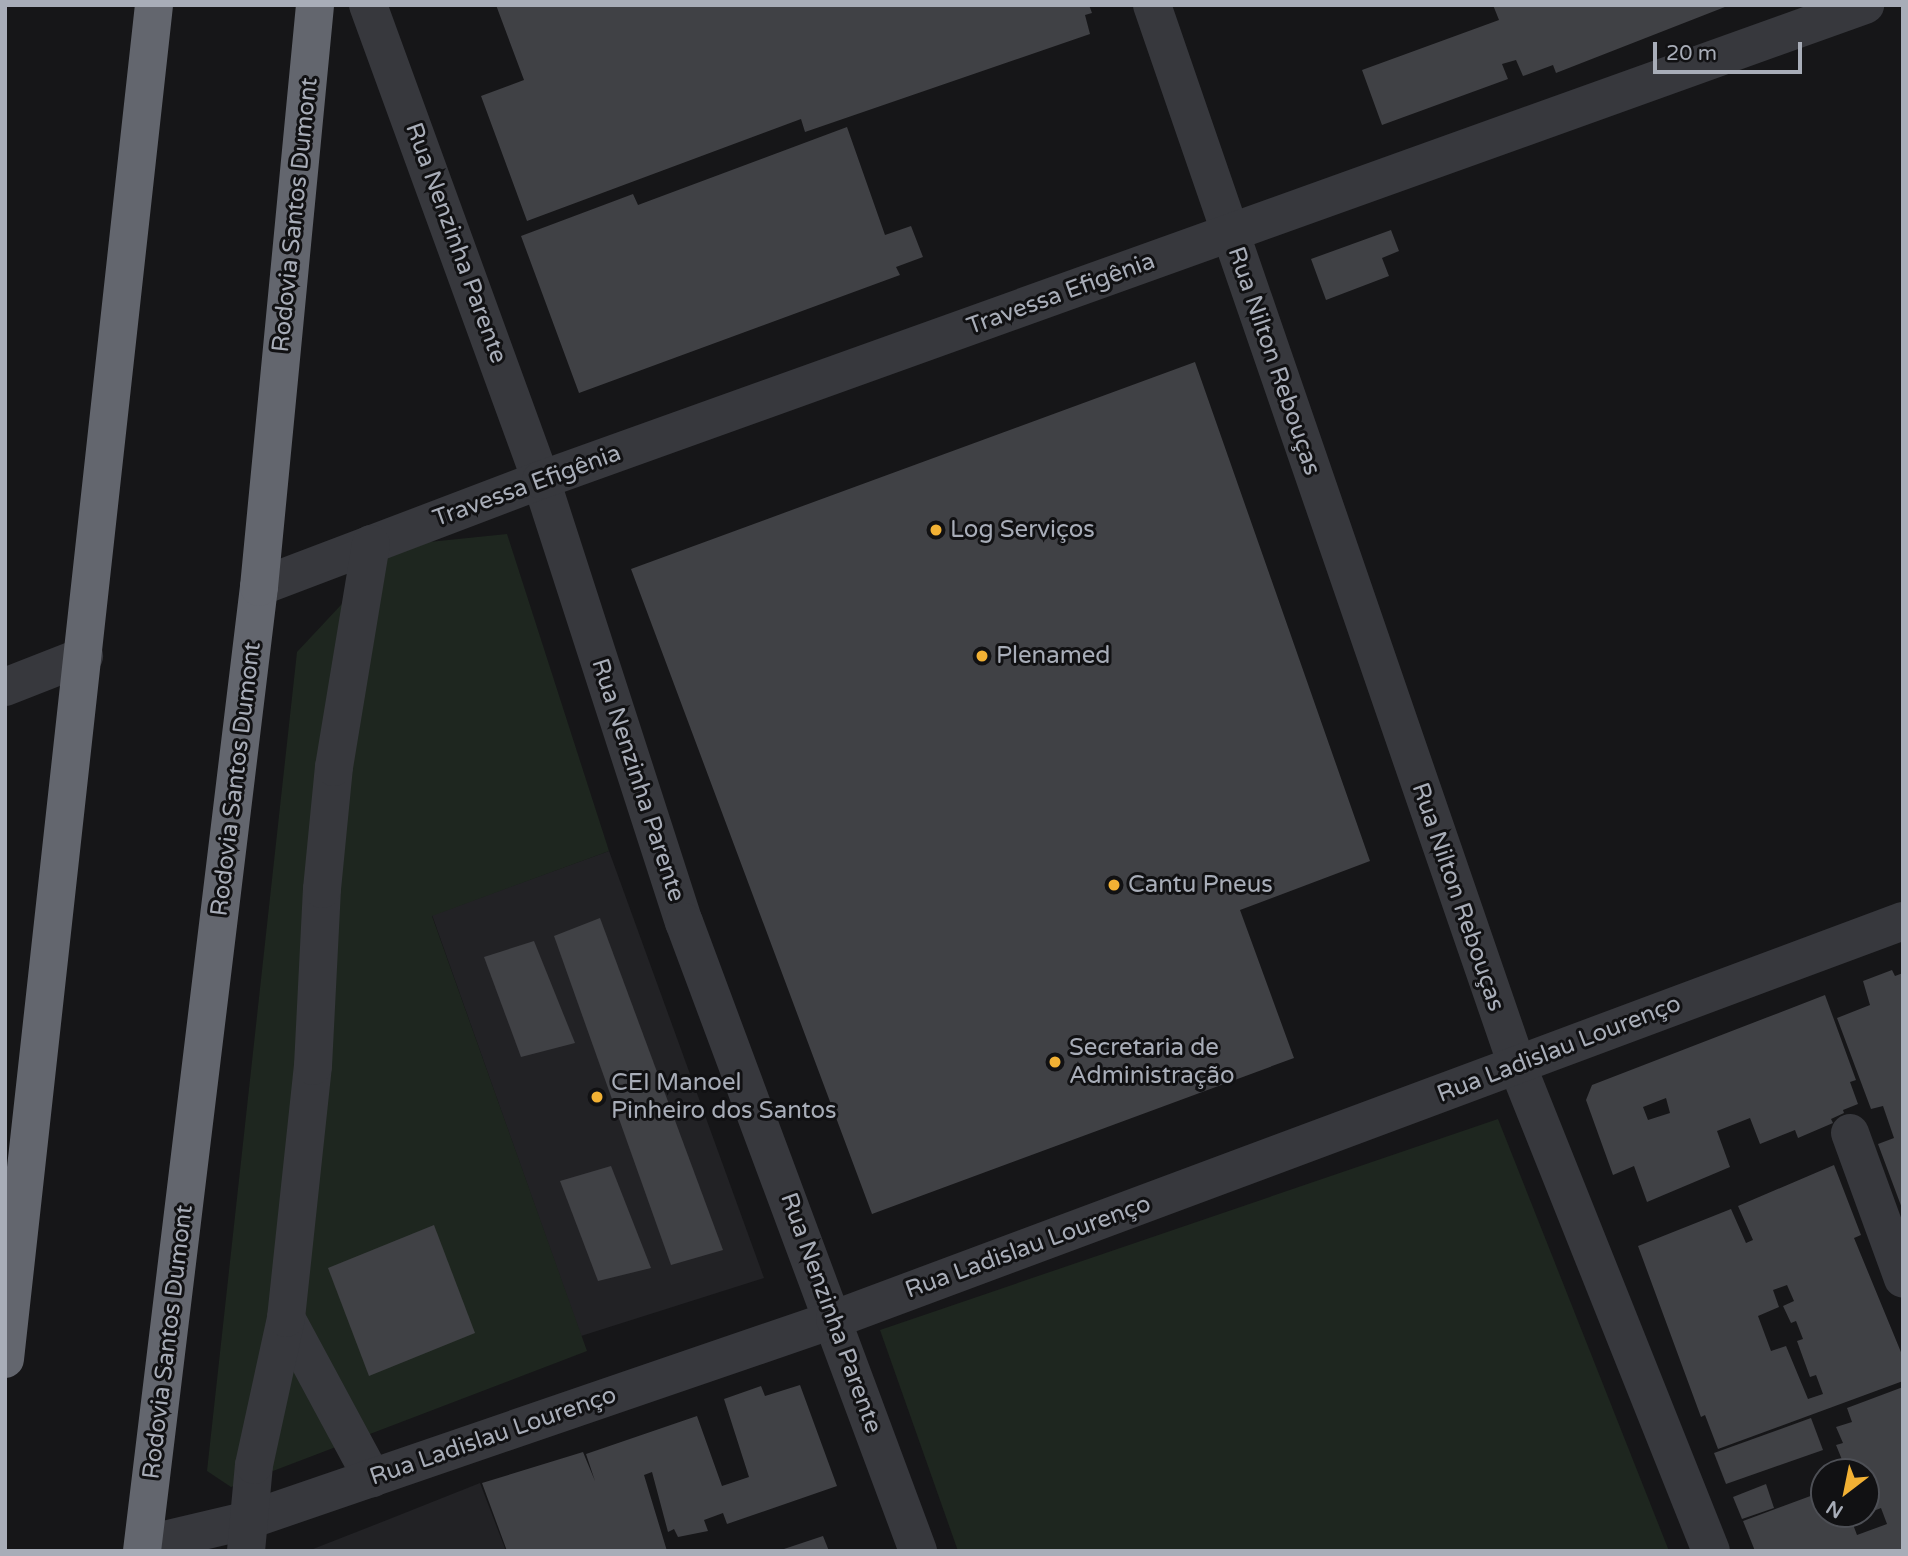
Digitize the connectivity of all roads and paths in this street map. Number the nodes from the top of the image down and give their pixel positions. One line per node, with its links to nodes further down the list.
1 (154, 5): 10 (highway)
2 (316, 5): 9 (highway, Rodovia Santos Dumont)
3 (368, 5): 7 (street, Rua Nenzinha Parente)
4 (1152, 5): 6 (street, Rua Nilton Rebouças)
5 (1865, 5): 6 (street, Travessa Efigênia)
6 (1230, 234): 7 (street, Travessa Efigênia); 13 (street, Rua Nilton Rebouças)
7 (541, 480): 8 (street, Travessa Efigênia); 17 (street, Rua Nenzinha Parente)
8 (372, 544): 9 (street, Travessa Efigênia); 16 (street)
9 (259, 587): 21 (highway, Rodovia Santos Dumont)
10 (84, 656): 11 (street); 18 (highway)
11 (5, 687)
12 (1903, 921): 13 (street, Rua Ladislau Lourenço)
13 (1517, 1065): 17 (street, Rua Ladislau Lourenço); 23 (street, Rua Nilton Rebouças)
14 (1850, 1133): 15 (street)
15 (1903, 1279)
16 (286, 1318): 19 (street); 20 (street)
17 (835, 1318): 19 (street, Rua Ladislau Lourenço); 22 (street, Rua Nenzinha Parente)
18 (5, 1359)
19 (372, 1478): 20 (street, Rua Ladislau Lourenço)
20 (247, 1536): 21 (street, Rua Ladislau Lourenço)
21 (143, 1548)
22 (918, 1551)
23 (1711, 1551)

